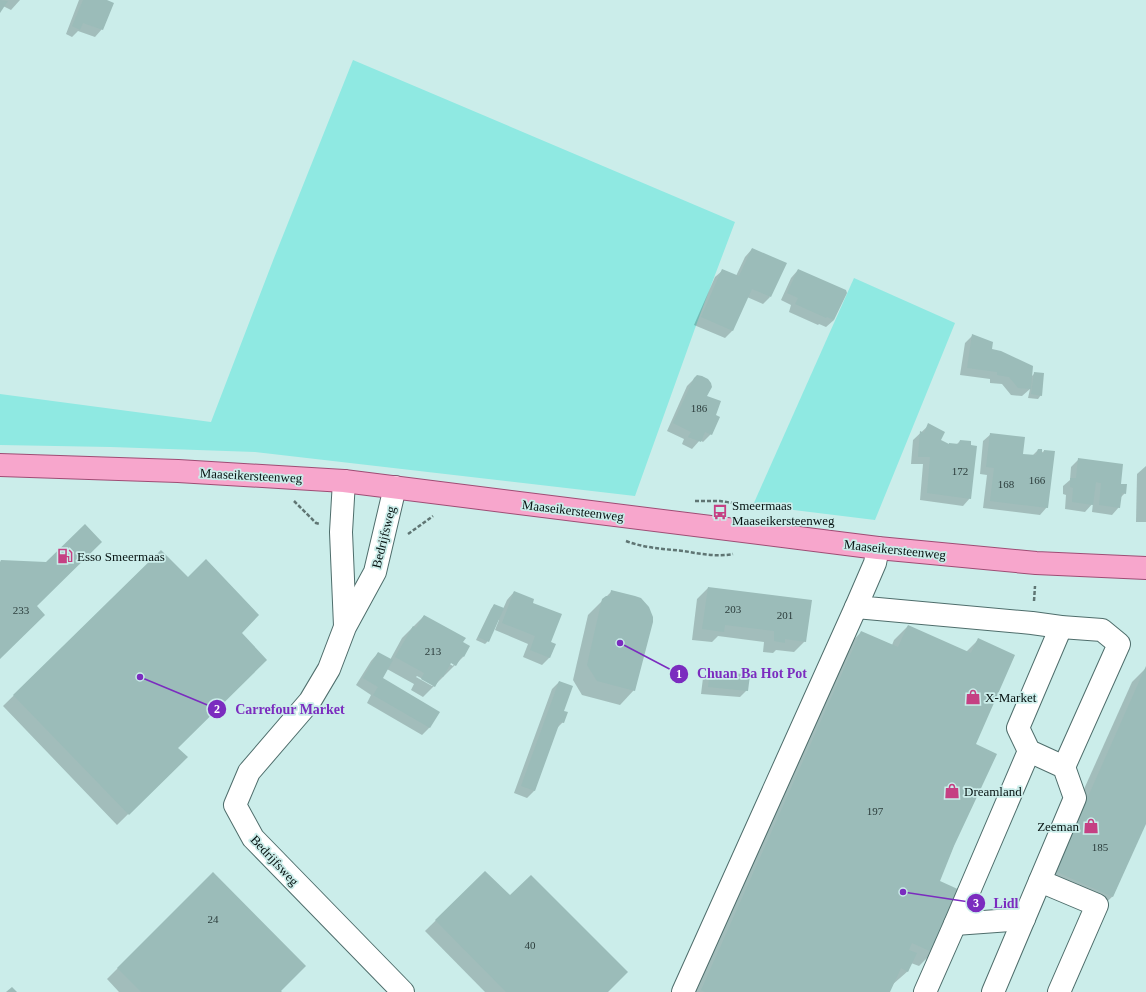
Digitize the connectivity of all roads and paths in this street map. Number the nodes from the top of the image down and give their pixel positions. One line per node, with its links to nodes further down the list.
1 (0, 464): 2 (main road, Maaseikersteenweg)
2 (344, 481): 3 (main road, Maaseikersteenweg); 7 (street, Bedrijfsweg)
3 (395, 487): 4 (main road, Maaseikersteenweg); 7 (street, Bedrijfsweg)
4 (878, 548): 5 (main road, Maaseikersteenweg); 6 (street)
5 (1146, 568)
6 (856, 607): 8 (street); 15 (street)
7 (345, 627): 14 (street, Bedrijfsweg)
8 (1061, 627): 9 (street); 10 (street)
9 (1029, 751): 10 (street); 13 (street)
10 (1064, 767): 11 (street)
11 (1040, 881): 12 (street); 18 (street)
12 (1024, 920): 13 (street); 17 (street)
13 (955, 924): 16 (street)
14 (403, 992)
15 (684, 992)
16 (925, 992)
17 (993, 992)
18 (1059, 992)

